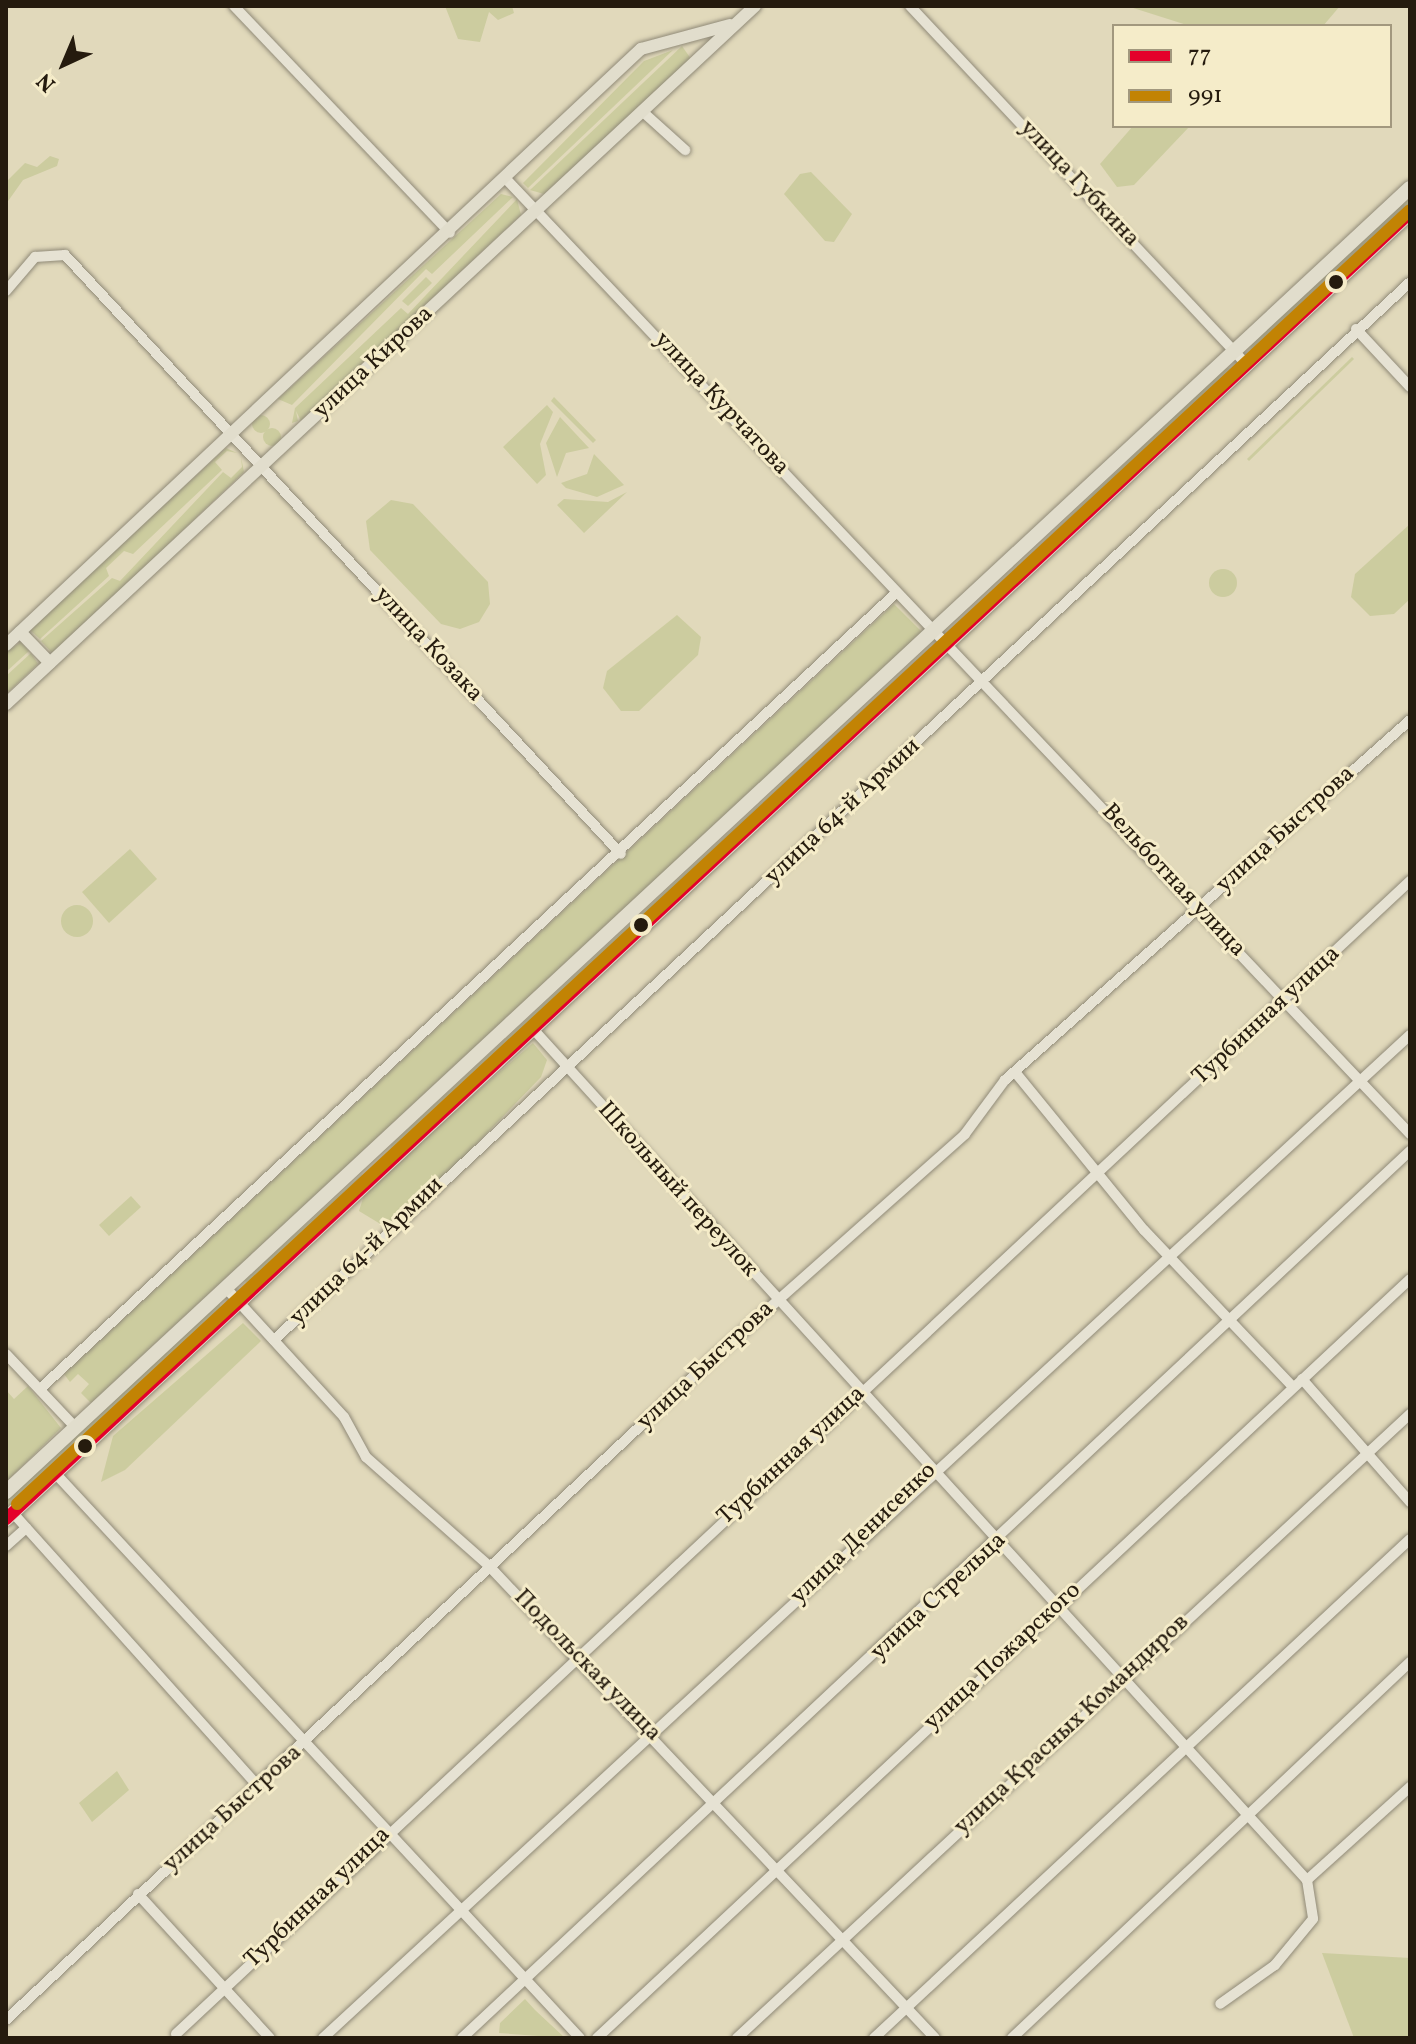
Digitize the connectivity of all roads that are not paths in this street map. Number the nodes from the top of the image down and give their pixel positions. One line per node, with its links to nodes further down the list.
1 (234, 6): 11 (street)
2 (755, 6): 4 (main road, улица Кирова)
3 (910, 6): 15 (street, улица Губкина)
4 (740, 21): 5 (main road, улица Кирова); 7 (main road, улица Кирова)
5 (643, 112): 6 (street); 9 (main road, улица Кирова)
6 (685, 150)
7 (507, 180): 9 (street, улица Курчатова); 11 (main road, улица Кирова)
8 (1410, 188): 15 (highway)
9 (538, 211): 19 (main road, улица Кирова); 20 (street, улица Курчатова)
10 (1410, 213): 16 (highway, улица 64-й Армии)
11 (450, 233): 18 (main road, улица Кирова)
12 (1410, 282): 14 (street, улица 64-й Армии)
13 (6, 291): 18 (street, улица Козака)
14 (1356, 329): 17 (street); 26 (street, улица 64-й Армии)
15 (1235, 352): 16 (street, улица Губкина); 21 (highway)
16 (1246, 364): 24 (highway, улица 64-й Армии)
17 (1410, 387)
18 (234, 435): 19 (street, улица Козака); 22 (main road, улица Кирова)
19 (263, 466): 25 (main road, улица Кирова); 29 (street, улица Козака)
20 (897, 592): 21 (street, улица Курчатова); 29 (street)
21 (932, 631): 24 (street, Вельботная улица); 40 (highway)
22 (20, 632): 23 (main road, улица Кирова); 25 (main road)
23 (6, 645)
24 (946, 647): 26 (street, Вельботная улица); 33 (highway, улица 64-й Армии)
25 (50, 663): 27 (main road, улица Кирова)
26 (981, 681): 31 (street, Вельботная улица); 35 (street, улица 64-й Армии)
27 (6, 704)
28 (1410, 720): 31 (street, улица Быстрова)
29 (621, 854): 53 (street)
30 (1410, 881): 32 (street, Турбинная улица)
31 (1200, 907): 32 (street, Вельботная улица); 36 (street, улица Быстрова)
32 (1283, 999): 37 (street, Вельботная улица); 42 (street, Турбинная улица)
33 (534, 1030): 35 (street, Школьный переулок); 41 (highway, улица 64-й Армии)
34 (1410, 1035): 37 (street, улица Денисенко)
35 (565, 1065): 47 (street, Школьный переулок); 49 (street, улица 64-й Армии)
36 (1015, 1072): 42 (street); 47 (street, улица Быстрова)
37 (1361, 1080): 38 (street, Вельботная улица); 43 (street, улица Денисенко)
38 (1410, 1134)
39 (1410, 1151): 48 (street, улица Стрельца)
40 (366, 1156): 41 (highway); 45 (highway)
41 (379, 1172): 46 (highway, улица 64-й Армии)
42 (1097, 1174): 43 (street); 54 (street, Турбинная улица)
43 (1167, 1254): 48 (street); 58 (street, улица Денисенко)
44 (1410, 1279): 51 (street, улица Пожарского)
45 (225, 1287): 46 (street, Подольская улица); 56 (highway)
46 (238, 1300): 49 (street, Подольская улица); 59 (highway, улица 64-й Армии)
47 (776, 1302): 54 (street, Школьный переулок); 67 (street, улица Быстрова)
48 (1231, 1326): 52 (street); 65 (street, улица Стрельца)
49 (274, 1340): 67 (street, Подольская улица)
50 (6, 1354): 53 (street)
51 (1302, 1379): 52 (street, улица Пожарского); 57 (street)
52 (1293, 1387): 68 (street, улица Пожарского)
53 (40, 1389): 56 (street)
54 (858, 1395): 58 (street, Школьный переулок); 69 (street, Турбинная улица)
55 (1410, 1414): 57 (street, улица Красных Командиров)
56 (75, 1427): 60 (highway)
57 (1367, 1454): 61 (street); 71 (street, улица Красных Командиров)
58 (930, 1471): 65 (street, Школьный переулок); 72 (street, улица Денисенко)
59 (55, 1473): 62 (highway, улица 64-й Армии); 73 (street)
60 (6, 1492)
61 (1410, 1502)
62 (9, 1516): 63 (street)
63 (26, 1528): 66 (street); 75 (street)
64 (1410, 1539): 74 (street)
65 (997, 1543): 68 (street, Школьный переулок); 77 (street, улица Стрельца)
66 (6, 1546)
67 (489, 1566): 69 (street, Подольская улица); 73 (street, улица Быстрова)
68 (1058, 1605): 71 (street, Школьный переулок); 80 (street, улица Пожарского)
69 (577, 1657): 72 (street, Подольская улица); 79 (street, Турбинная улица)
70 (1410, 1662): 78 (street)
71 (1122, 1677): 74 (street, Школьный переулок); 84 (street, улица Красных Командиров)
72 (654, 1735): 77 (street, Подольская улица); 83 (street, улица Денисенко)
73 (304, 1745): 75 (street, улица Быстрова); 79 (street)
74 (1185, 1747): 78 (street, Школьный переулок); 88 (street)
75 (258, 1786): 82 (street, улица Быстрова)
76 (1410, 1787): 81 (street)
77 (718, 1804): 80 (street, Подольская улица); 85 (street, улица Стрельца)
78 (1244, 1814): 81 (street, Школьный переулок); 99 (street)
79 (385, 1833): 83 (street); 86 (street, Турбинная улица)
80 (777, 1869): 84 (street, Подольская улица); 95 (street, улица Пожарского)
81 (1307, 1880): 87 (street)
82 (138, 1894): 86 (street); 89 (street, улица Быстрова)
83 (458, 1908): 85 (street); 92 (street, улица Денисенко)
84 (843, 1939): 88 (street, Подольская улица); 96 (street, улица Красных Командиров)
85 (525, 1980): 93 (street, улица Стрельца); 94 (street)
86 (222, 1988): 90 (street, Турбинная улица); 91 (street)
87 (1220, 2004)
88 (906, 2008): 97 (street); 98 (street, Подольская улица)
89 (6, 2020)
90 (176, 2034)
91 (270, 2038)
92 (323, 2038)
93 (462, 2038)
94 (580, 2038)
95 (597, 2038)
96 (737, 2038)
97 (874, 2038)
98 (935, 2038)
99 (1012, 2038)

